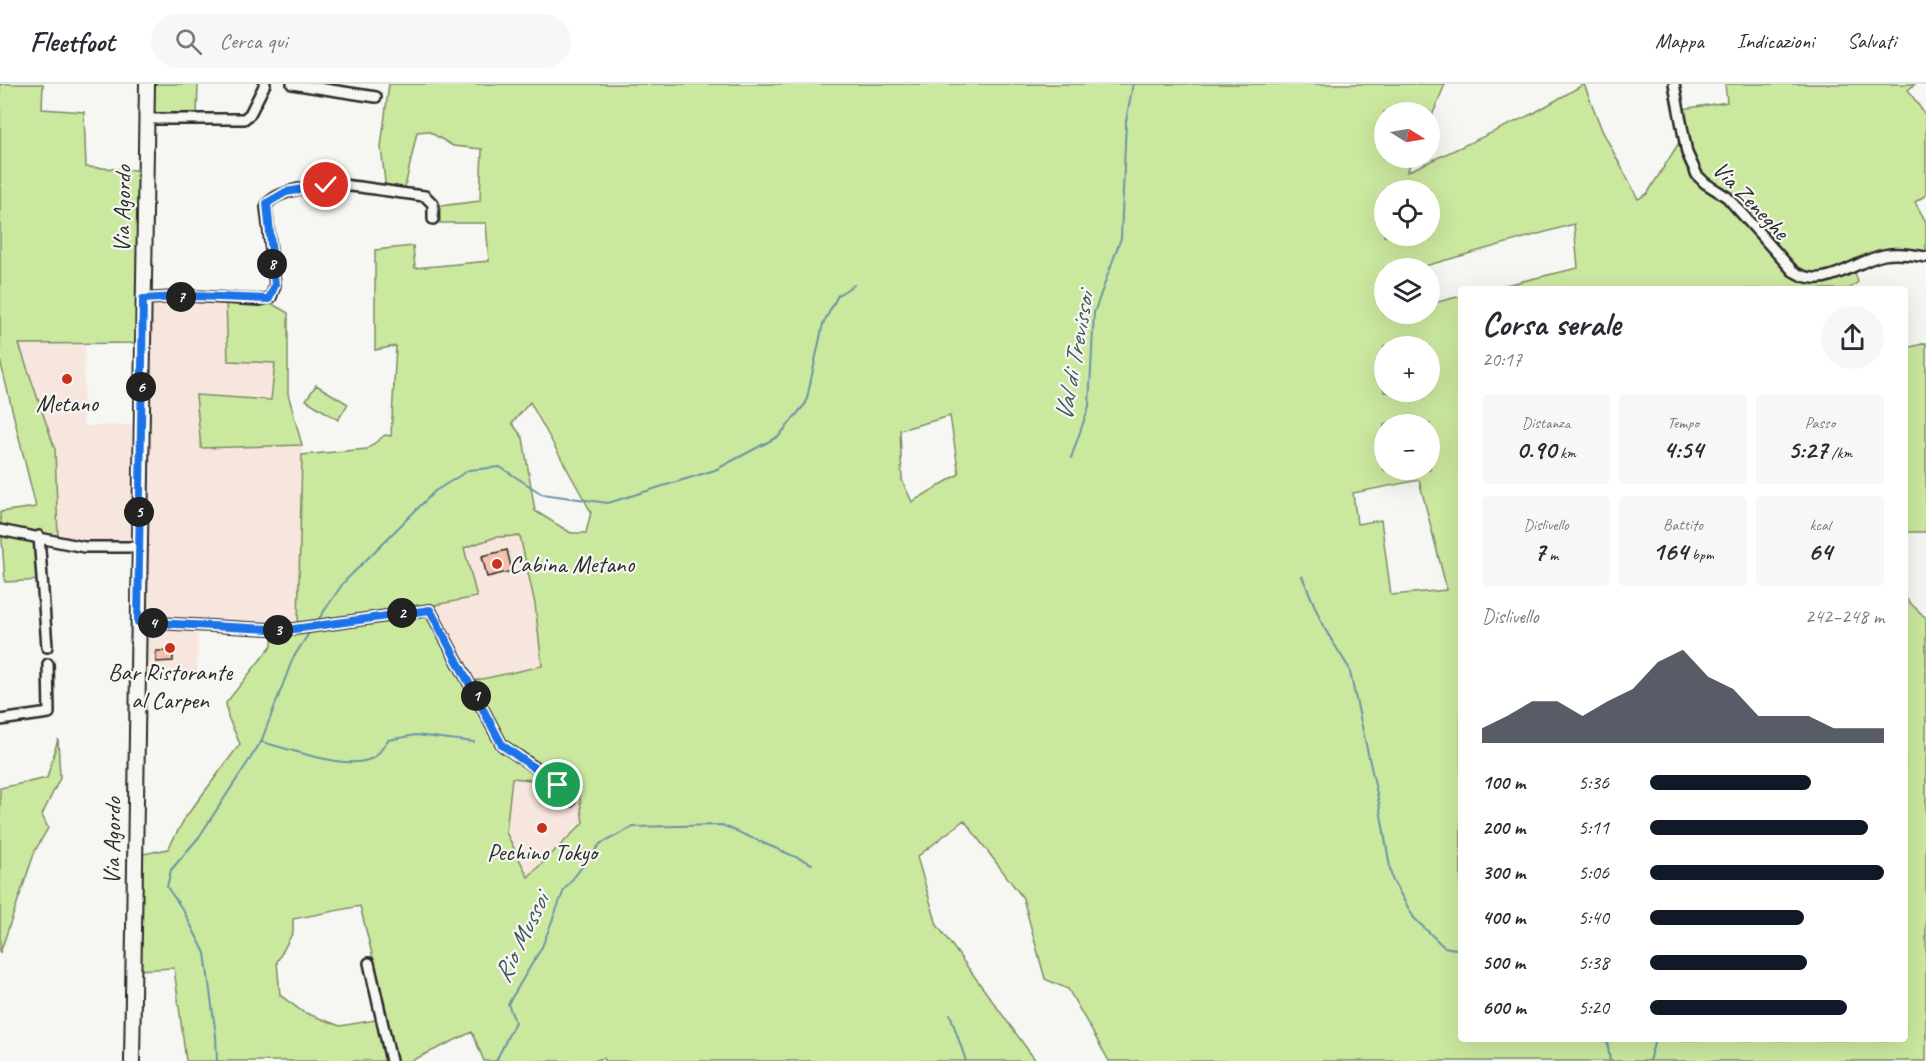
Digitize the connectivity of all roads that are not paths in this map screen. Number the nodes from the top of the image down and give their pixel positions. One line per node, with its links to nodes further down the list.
1 (147, 84): 6 (main road, Via Agordo)
2 (265, 84): 6 (street)
3 (292, 84): 5 (street)
4 (1674, 84): 8 (street, Via Zeneghe)
5 (376, 97)
6 (146, 118): 9 (main road, Via Agordo)
7 (433, 219): 9 (street)
8 (1926, 257)
9 (143, 299): 12 (main road, Via Agordo)
10 (0, 530): 11 (street)
11 (39, 536): 12 (street); 14 (street)
12 (138, 547): 13 (main road, Via Agordo)
13 (138, 622): 17 (street); 19 (main road, Via Agordo)
14 (47, 647)
15 (48, 664): 16 (street)
16 (0, 720)
17 (570, 801)
18 (369, 963): 20 (street)
19 (132, 1061)
20 (391, 1061)

